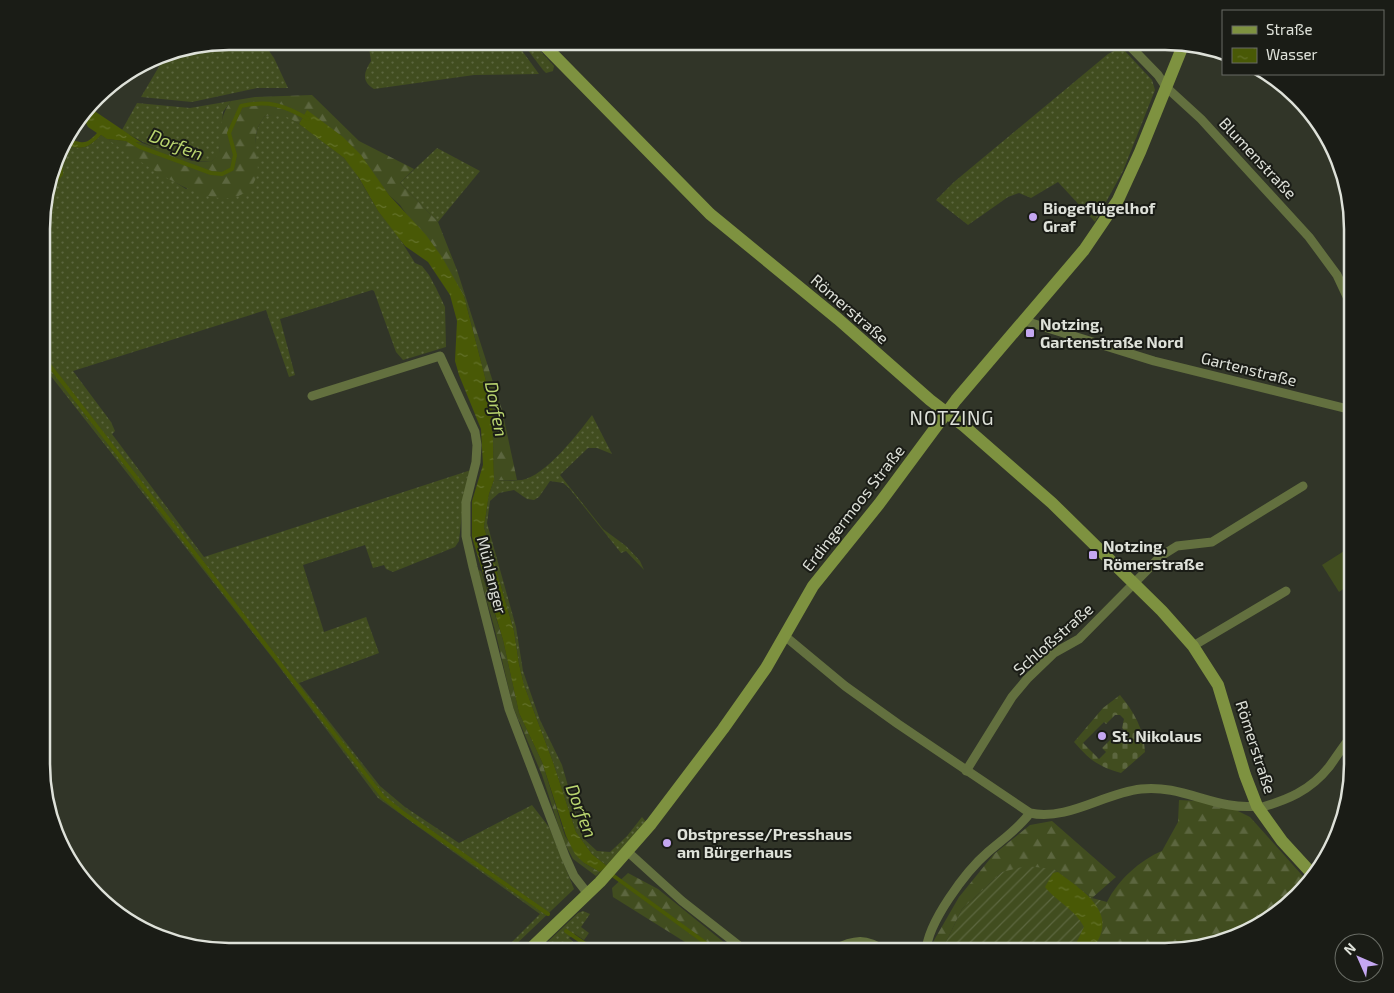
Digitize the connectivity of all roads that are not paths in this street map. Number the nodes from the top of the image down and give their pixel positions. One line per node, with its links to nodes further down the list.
1 (548, 50): 9 (street, Römerstraße)
2 (1134, 50): 4 (street, Blumenstraße)
3 (1181, 51): 4 (street, Erdingermoos Straße)
4 (1166, 87): 5 (street, Blumenstraße); 6 (street, Erdingermoos Straße)
5 (1344, 290)
6 (1025, 320): 8 (street, Gartenstraße); 9 (street, Erdingermoos Straße)
7 (312, 396): 21 (street, Mühlanger)
8 (1344, 408)
9 (946, 414): 11 (street, Römerstraße); 13 (street, Erdingermoos Straße)
10 (1303, 486): 11 (street)
11 (1133, 584): 14 (street, Römerstraße); 16 (street, Schloßstraße)
12 (1286, 591): 14 (street)
13 (786, 637): 16 (street); 19 (street, Erdingermoos Straße)
14 (1192, 646): 17 (street, Römerstraße)
15 (1344, 746): 17 (street)
16 (966, 770): 18 (street)
17 (1258, 807): 18 (street); 20 (street, Römerstraße)
18 (1030, 813): 26 (street)
19 (628, 852): 21 (street, Erdingermoos Straße); 23 (street)
20 (1309, 870)
21 (588, 894): 22 (street, Erdingermoos Straße)
22 (537, 943)
23 (736, 943)
24 (847, 943): 25 (street)
25 (874, 943)
26 (927, 943)

